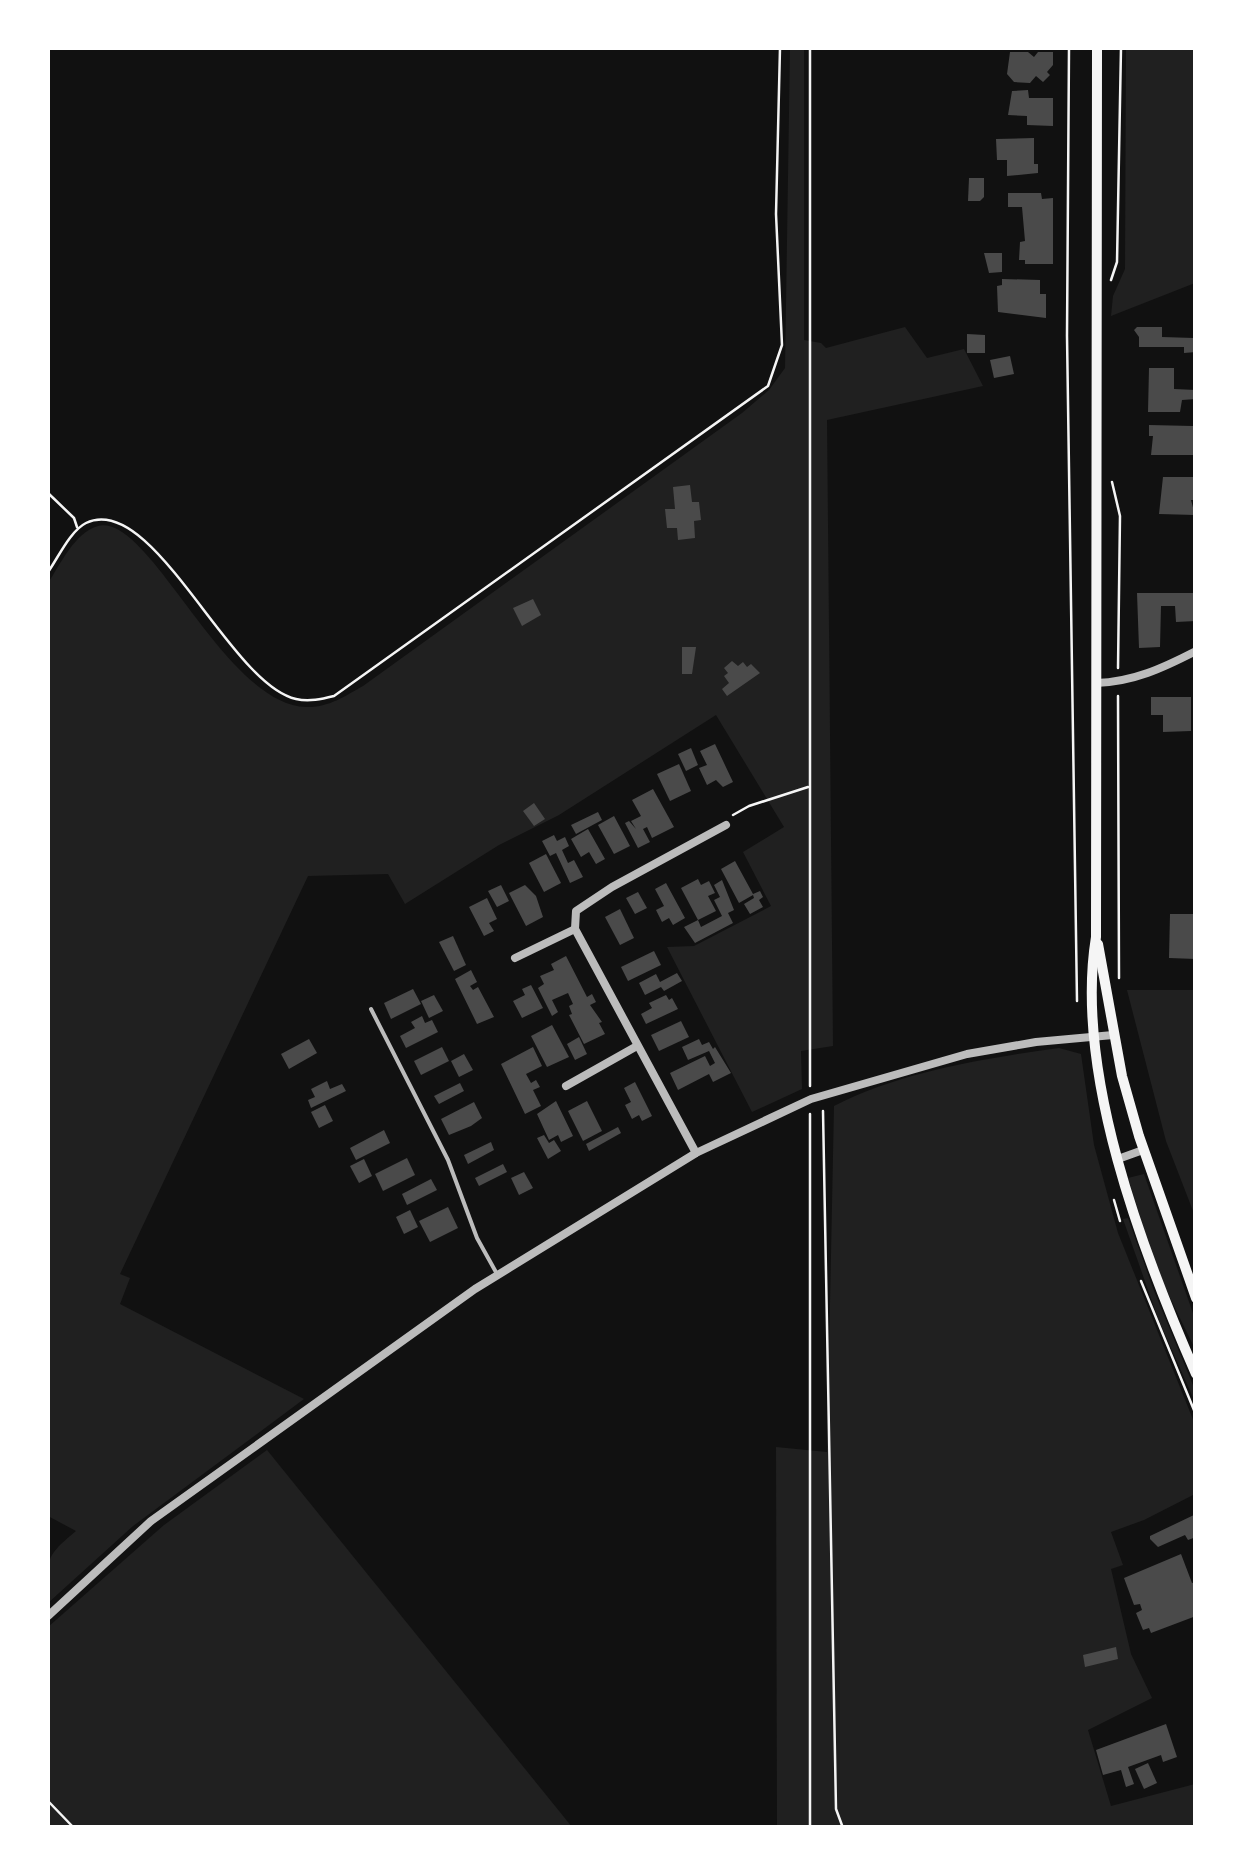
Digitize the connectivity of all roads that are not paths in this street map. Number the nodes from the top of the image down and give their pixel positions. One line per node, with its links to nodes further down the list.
1 (1097, 48): 3 (main road)
2 (1196, 651): 3 (street)
3 (1096, 683): 6 (main road)
4 (726, 825): 5 (street)
5 (575, 929): 7 (street); 11 (street)
6 (1096, 938): 9 (main road); 10 (main road)
7 (514, 958)
8 (371, 1009): 16 (lane)
9 (1113, 1035): 10 (street); 13 (main road)
10 (1095, 1038): 14 (street); 15 (main road)
11 (637, 1046): 12 (street); 14 (street)
12 (566, 1086)
13 (1143, 1150): 15 (street); 17 (main road)
14 (696, 1153): 16 (street)
15 (1118, 1158): 18 (main road)
16 (497, 1274): 19 (street)
17 (1196, 1298)
18 (1196, 1374)
19 (48, 1616)

